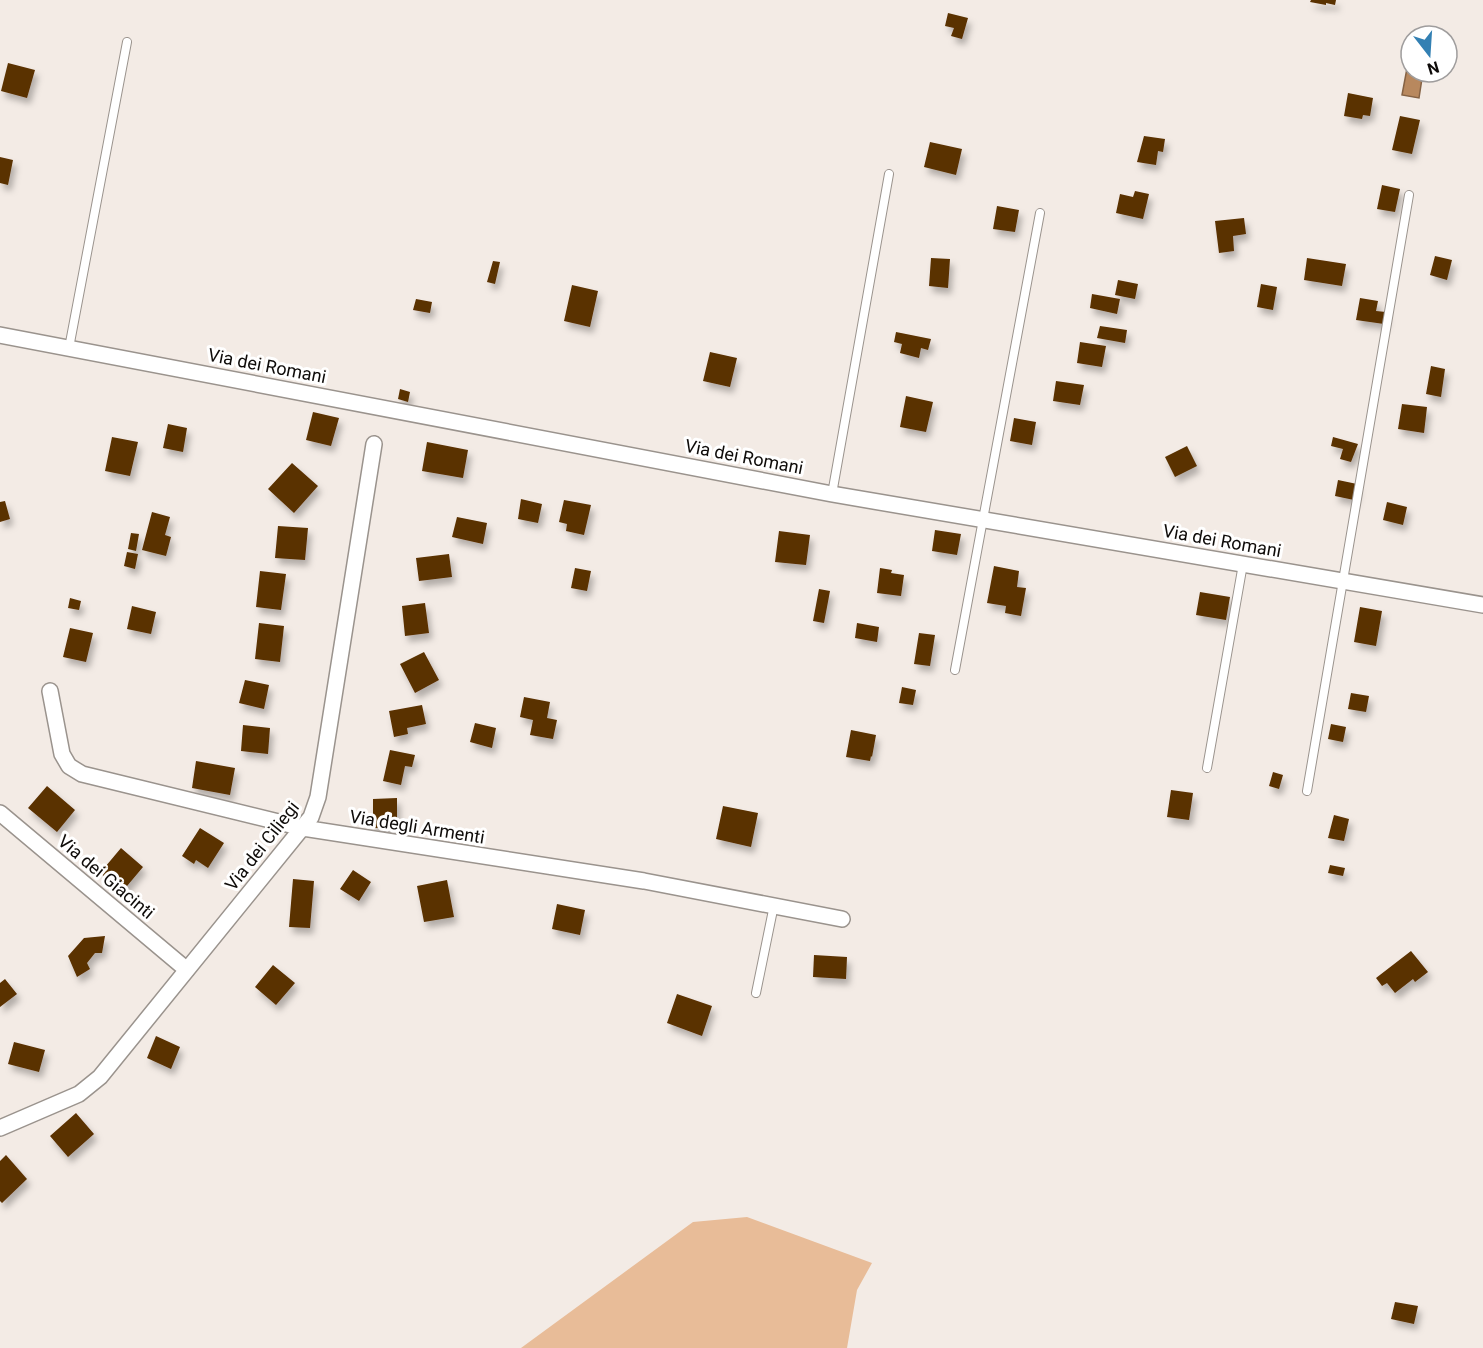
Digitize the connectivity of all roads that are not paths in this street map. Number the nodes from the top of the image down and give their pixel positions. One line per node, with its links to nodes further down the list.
1 (127, 42): 6 (lane)
2 (889, 174): 8 (lane)
3 (1408, 195): 11 (lane)
4 (1040, 213): 9 (lane)
5 (0, 335): 6 (street, Via dei Romani)
6 (69, 348): 8 (street, Via dei Romani)
7 (375, 444): 18 (street, Via dei Ciliegi)
8 (832, 494): 9 (street, Via dei Romani)
9 (983, 520): 10 (street, Via dei Romani); 13 (lane)
10 (1243, 564): 11 (street, Via dei Romani); 15 (lane)
11 (1344, 582): 12 (street, Via dei Romani); 16 (lane)
12 (1483, 605)
13 (955, 670)
14 (50, 691): 18 (street, Via degli Armenti)
15 (1207, 768)
16 (1307, 791)
17 (0, 813): 21 (street, Via dei Giacinti)
18 (303, 828): 19 (street, Via degli Armenti); 21 (street, Via dei Ciliegi)
19 (774, 905): 20 (street, Via degli Armenti); 22 (lane)
20 (842, 919)
21 (188, 970): 23 (street, Via dei Ciliegi)
22 (756, 993)
23 (0, 1128)

